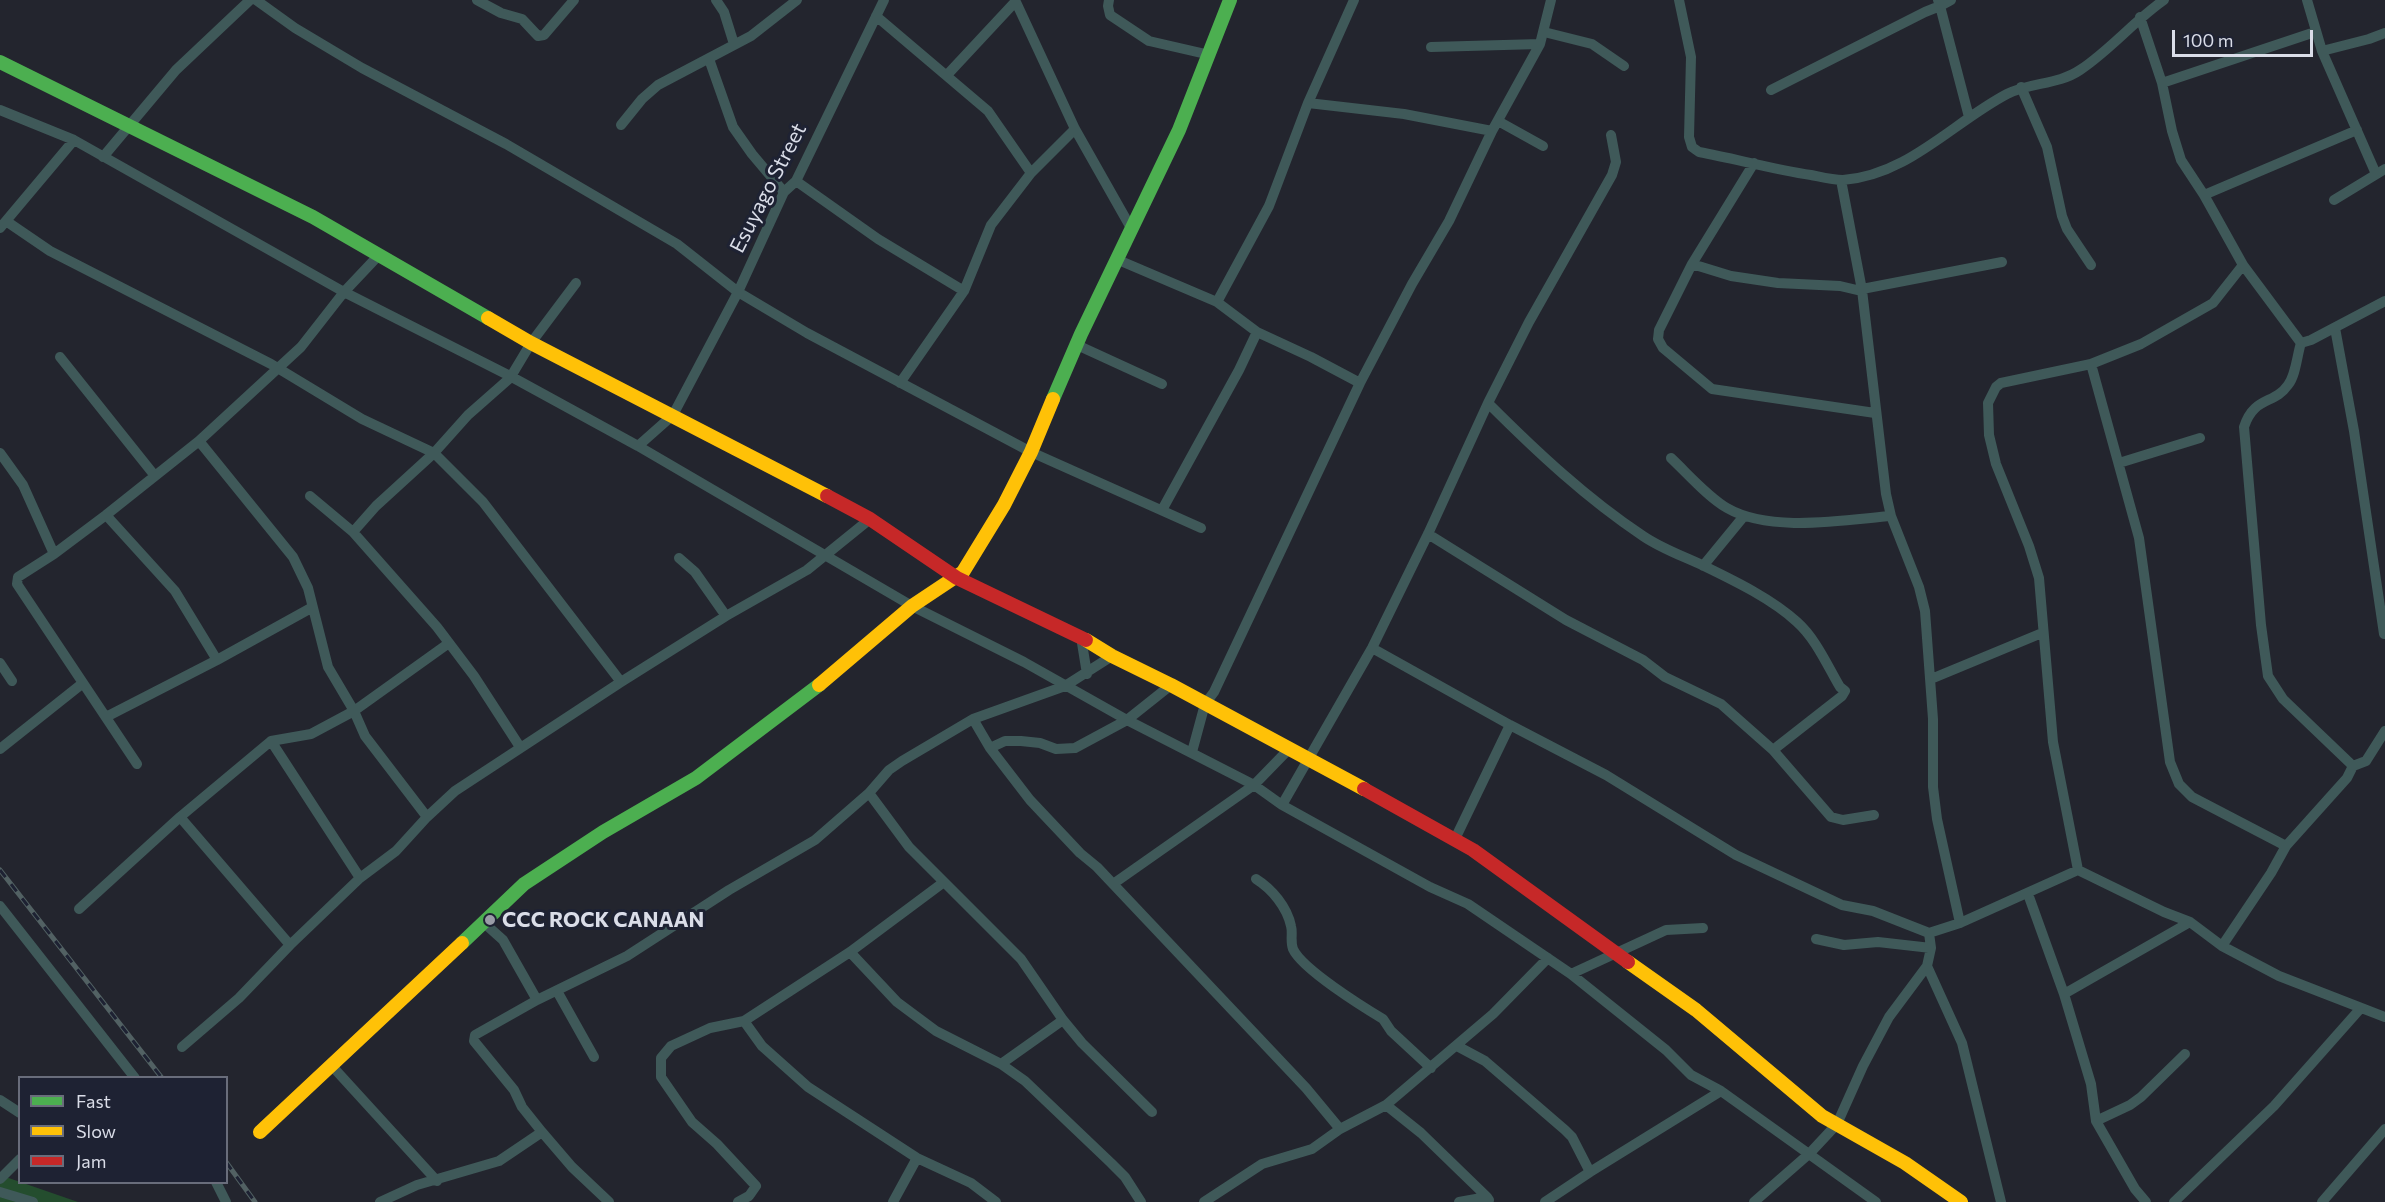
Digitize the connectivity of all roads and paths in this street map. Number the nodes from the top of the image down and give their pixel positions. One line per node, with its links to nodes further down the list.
1 (250, 0): 40 (street)
2 (256, 0): 68 (street)
3 (477, 0): 4 (street)
4 (574, 0)
5 (716, 0): 23 (street)
6 (797, 0): 23 (street)
7 (884, 0): 18 (street, Esuyago Street)
8 (1109, 0): 27 (street)
9 (1230, 0): 27 (street)
10 (1354, 0): 35 (street)
11 (1551, 0): 20 (street)
12 (1678, 0): 48 (street)
13 (1951, 0): 17 (street)
14 (2164, 0): 19 (street)
15 (2307, 0): 21 (street)
16 (1015, 1): 31 (street); 41 (street)
17 (1939, 3): 34 (street); 37 (street)
18 (876, 16): 31 (street); 52 (street, Esuyago Street)
19 (2139, 17): 32 (street); 33 (street)
20 (1544, 32): 24 (street); 30 (street)
21 (2315, 32): 26 (street); 32 (street)
22 (2385, 33): 26 (street)
23 (734, 44): 28 (street)
24 (1540, 44): 25 (street); 38 (street)
25 (1431, 47)
26 (2322, 51): 42 (street)
27 (1210, 54): 57 (street)
28 (709, 59): 39 (street); 53 (street)
29 (0, 62): 40 (street)
30 (1624, 66)
31 (947, 75): 50 (street)
32 (2162, 83): 54 (street)
33 (2021, 87): 37 (street); 62 (street)
34 (1771, 90)
35 (1308, 103): 43 (street); 70 (street)
36 (0, 110): 45 (street)
37 (1969, 117): 51 (street)
38 (1498, 121): 43 (street); 46 (street)
39 (621, 125)
40 (129, 126): 47 (street); 58 (street)
41 (1074, 129): 50 (street); 57 (street)
42 (2357, 130): 49 (street); 54 (street)
43 (1492, 131): 81 (street)
44 (1611, 135): 83 (street)
45 (74, 140): 47 (street); 56 (street)
46 (1543, 146)
47 (103, 157): 67 (street)
48 (1754, 162): 51 (street); 61 (street)
49 (2380, 171): 55 (street)
50 (1031, 173): 66 (street)
51 (1840, 180): 65 (street)
52 (796, 181): 53 (street, Esuyago Street); 66 (street)
53 (784, 192): 68 (street, Esuyago Street)
54 (2204, 195): 63 (street)
55 (2334, 200)
56 (3, 224): 78 (street)
57 (1131, 228): 59 (street)
58 (378, 256): 67 (street); 73 (street)
59 (1116, 259): 70 (street); 75 (street)
60 (2002, 262): 65 (street)
61 (1692, 264): 65 (street); 84 (street)
62 (2091, 265)
63 (2243, 265): 74 (street); 77 (street)
64 (576, 283): 73 (street)
65 (1862, 290): 84 (street)
66 (964, 291): 80 (street)
67 (344, 292): 78 (street); 79 (street)
68 (738, 292): 80 (street); 85 (street, Esuyago Street)
69 (2385, 301): 71 (street)
70 (1216, 302): 72 (street)
71 (2335, 328): 74 (street); 113 (street)
72 (1257, 332): 81 (street); 96 (street)
73 (531, 343): 79 (street); 85 (street)
74 (2301, 343): 143 (street)
75 (1077, 345): 82 (street); 89 (street)
76 (60, 357): 94 (street)
77 (2091, 364): 93 (street); 112 (street)
78 (279, 369): 87 (street); 91 (street)
79 (510, 376): 88 (street); 91 (street)
80 (900, 383): 89 (street)
81 (1360, 383): 127 (street)
82 (1162, 384)
83 (1488, 403): 103 (street); 107 (street)
84 (1875, 413): 99 (street)
85 (673, 415): 88 (street, Esuyago Street); 100 (street)
86 (2200, 438): 93 (street)
87 (194, 445): 94 (street); 110 (street)
88 (638, 446): 105 (street)
89 (1031, 452): 96 (street); 108 (street)
90 (0, 453): 104 (street)
91 (434, 453): 102 (street); 123 (street)
92 (1671, 458): 98 (street)
93 (2119, 463): 151 (street)
94 (155, 476): 97 (street)
95 (310, 496): 102 (street)
96 (1162, 510): 101 (street)
97 (106, 516): 104 (street); 118 (street)
98 (1744, 516): 99 (street); 107 (street)
99 (1891, 516): 121 (street)
100 (870, 519): 105 (street); 108 (street)
101 (1201, 528)
102 (353, 532): 115 (street)
103 (1428, 534): 116 (street); 139 (street)
104 (54, 554): 124 (street)
105 (825, 557): 109 (street); 111 (street)
106 (679, 558): 111 (street)
107 (1704, 566): 139 (street)
108 (957, 578): 109 (street); 114 (street)
109 (912, 606): 126 (street); 160 (street)
110 (311, 608): 118 (street); 128 (street)
111 (726, 616): 123 (street)
112 (2042, 633): 121 (street); 152 (street)
113 (2384, 634)
114 (1081, 637): 117 (street); 120 (street)
115 (449, 643): 128 (street); 135 (street)
116 (1372, 648): 132 (street); 141 (street)
117 (1113, 656): 120 (street); 125 (street)
118 (217, 660): 129 (street)
119 (0, 663): 122 (street)
120 (1087, 674): 126 (street)
121 (1931, 679): 162 (street)
122 (12, 681)
123 (621, 682): 135 (street)
124 (83, 683): 129 (street); 138 (street)
125 (1172, 685): 127 (street); 131 (street)
126 (1065, 686): 130 (street); 131 (street)
127 (1205, 704): 137 (street); 140 (street)
128 (354, 711): 134 (street); 149 (street)
129 (106, 717): 142 (street)
130 (973, 719): 136 (street); 145 (street)
131 (1127, 720): 136 (street); 140 (street)
132 (1510, 725): 150 (street); 164 (street)
133 (2385, 731): 143 (street)
134 (271, 741): 148 (street); 153 (street)
135 (520, 747): 149 (street)
136 (990, 748): 156 (street)
137 (1290, 748): 141 (street); 144 (street)
138 (0, 749)
139 (1773, 750): 147 (street)
140 (1192, 753): 144 (street)
141 (1308, 759): 146 (street); 150 (street)
142 (137, 764)
143 (2353, 766): 151 (street)
144 (1254, 785): 146 (street); 156 (street)
145 (869, 793): 155 (street); 174 (street)
146 (1282, 805): 171 (street)
147 (1874, 815)
148 (180, 817): 159 (street); 166 (street)
149 (427, 817): 153 (street)
150 (1455, 839): 170 (street)
151 (2286, 846): 167 (street)
152 (2078, 870): 157 (street); 161 (street)
153 (360, 878): 166 (street)
154 (1256, 879): 187 (street)
155 (944, 882): 169 (street); 179 (street)
156 (1113, 884): 196 (street)
157 (2028, 894): 162 (street); 175 (street)
158 (0, 906): 188 (street)
159 (79, 909)
160 (483, 922): 176 (street); 186 (street)
161 (2190, 922): 167 (street); 175 (street)
162 (1960, 923): 164 (street)
163 (1702, 928): 170 (street)
164 (1929, 933): 168 (street)
165 (1816, 939): 168 (street)
166 (290, 945): 182 (street)
167 (2222, 946): 177 (street)
168 (1931, 948): 172 (street)
169 (850, 952): 180 (street); 185 (street)
170 (1617, 952): 173 (street); 195 (street)
171 (1548, 958): 173 (street); 181 (street)
172 (1928, 966): 195 (street); 223 (street)
173 (1571, 974): 189 (street)
174 (557, 991): 176 (street); 184 (street)
175 (2064, 994): 194 (street)
176 (537, 1000): 199 (street)
177 (2360, 1009): 178 (street); 225 (street)
178 (2385, 1017)
179 (1063, 1020): 185 (street); 193 (street)
180 (744, 1021): 201 (street); 213 (street)
181 (1457, 1046): 187 (street); 203 (street)
182 (182, 1047)
183 (2185, 1054): 194 (street)
184 (594, 1057)
185 (1001, 1064): 216 (street)
186 (332, 1066): 198 (street); 205 (street)
187 (1431, 1068): 191 (street)
188 (134, 1076)
189 (1721, 1091): 200 (street); 203 (street)
190 (0, 1100): 192 (street)
191 (1386, 1105): 196 (street); 208 (street)
192 (18, 1112)
193 (1152, 1112)
194 (2096, 1121): 224 (street)
195 (1837, 1124): 200 (street); 222 (street)
196 (1340, 1129): 217 (street)
197 (2385, 1129): 226 (street)
198 (260, 1132)
199 (542, 1132): 205 (street); 212 (street)
200 (1810, 1153): 220 (street); 221 (street)
201 (917, 1158): 214 (street); 215 (street)
202 (18, 1161): 204 (street)
203 (1590, 1172): 219 (street)
204 (0, 1179)
205 (437, 1180): 211 (street)
206 (217, 1184): 210 (street)
207 (0, 1192): 209 (street)
208 (1489, 1199): 218 (street)
209 (33, 1202)
210 (226, 1202)
211 (380, 1202)
212 (609, 1202)
213 (738, 1202)
214 (893, 1202)
215 (996, 1202)
216 (1141, 1202)
217 (1204, 1202)
218 (1459, 1202)
219 (1545, 1202)
220 (1754, 1202)
221 (1876, 1202)
222 (1961, 1202)
223 (2001, 1202)
224 (2146, 1202)
225 (2174, 1202)
226 (2322, 1202)

